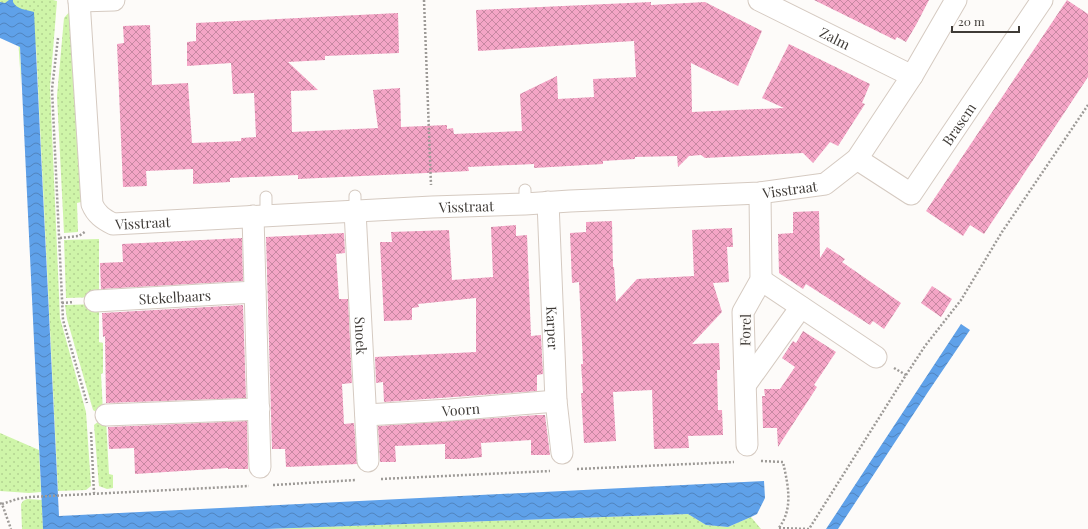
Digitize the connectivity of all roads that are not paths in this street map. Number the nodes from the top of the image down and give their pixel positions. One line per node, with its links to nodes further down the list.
1 (114, 0): 5 (street)
2 (759, 0): 6 (street, Zalm)
3 (956, 0): 6 (street, Visstraat)
4 (1042, 0): 7 (street, Brasem)
5 (79, 1): 11 (street, Visstraat)
6 (912, 76): 7 (street, Visstraat)
7 (857, 158): 8 (street, Visstraat)
8 (771, 188): 9 (street, Visstraat); 12 (street)
9 (548, 202): 10 (street, Visstraat); 18 (street, Karper)
10 (355, 204): 11 (street, Visstraat); 20 (street, Snoek)
11 (262, 210): 13 (street)
12 (761, 280): 15 (street); 17 (street, Forel)
13 (255, 292): 14 (street, Stekelbaars); 19 (street)
14 (95, 300)
15 (801, 307): 16 (street); 17 (street, Forel)
16 (876, 357)
17 (746, 384): 23 (street, Forel)
18 (556, 401): 20 (street, Voorn); 22 (street, Karper)
19 (259, 409): 21 (street); 25 (street)
20 (366, 415): 24 (street, Snoek)
21 (95, 417)
22 (562, 453)
23 (748, 453)
24 (368, 460)
25 (264, 476)

